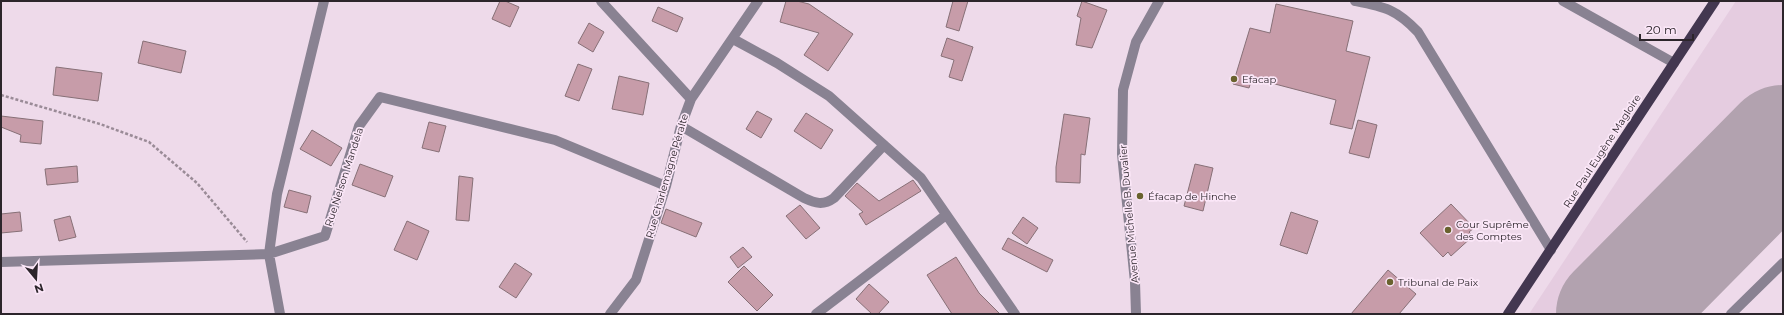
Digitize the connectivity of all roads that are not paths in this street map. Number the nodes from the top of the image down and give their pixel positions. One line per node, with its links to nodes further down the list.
1 (324, 1): 17 (street)
2 (601, 1): 11 (street)
3 (758, 1): 9 (street, Rue Charlemagne Péralte)
4 (1159, 1): 24 (street, Avenue Michelle B. Duvalier)
5 (1355, 1): 8 (street)
6 (1564, 1): 10 (street)
7 (1715, 1): 10 (main road, Rue Paul Eugène Magloire)
8 (1369, 2): 16 (street)
9 (733, 39): 11 (street, Rue Charlemagne Péralte); 13 (street)
10 (1674, 63): 16 (main road, Rue Paul Eugène Magloire)
11 (691, 98): 12 (street, Rue Charlemagne Péralte)
12 (681, 126): 13 (street); 14 (street, Rue Charlemagne Péralte)
13 (884, 145): 15 (street)
14 (666, 186): 17 (street, Rue Nelson Mandela); 21 (street, Rue Charlemagne Péralte)
15 (946, 215): 22 (street); 23 (street)
16 (1551, 250): 25 (main road, Rue Paul Eugène Magloire)
17 (269, 254): 18 (street, Rue Nelson Mandela); 20 (street)
18 (1, 262)
19 (1783, 263): 26 (street)
20 (280, 314)
21 (610, 314)
22 (816, 314)
23 (1015, 314)
24 (1136, 314)
25 (1508, 314)
26 (1731, 314)

